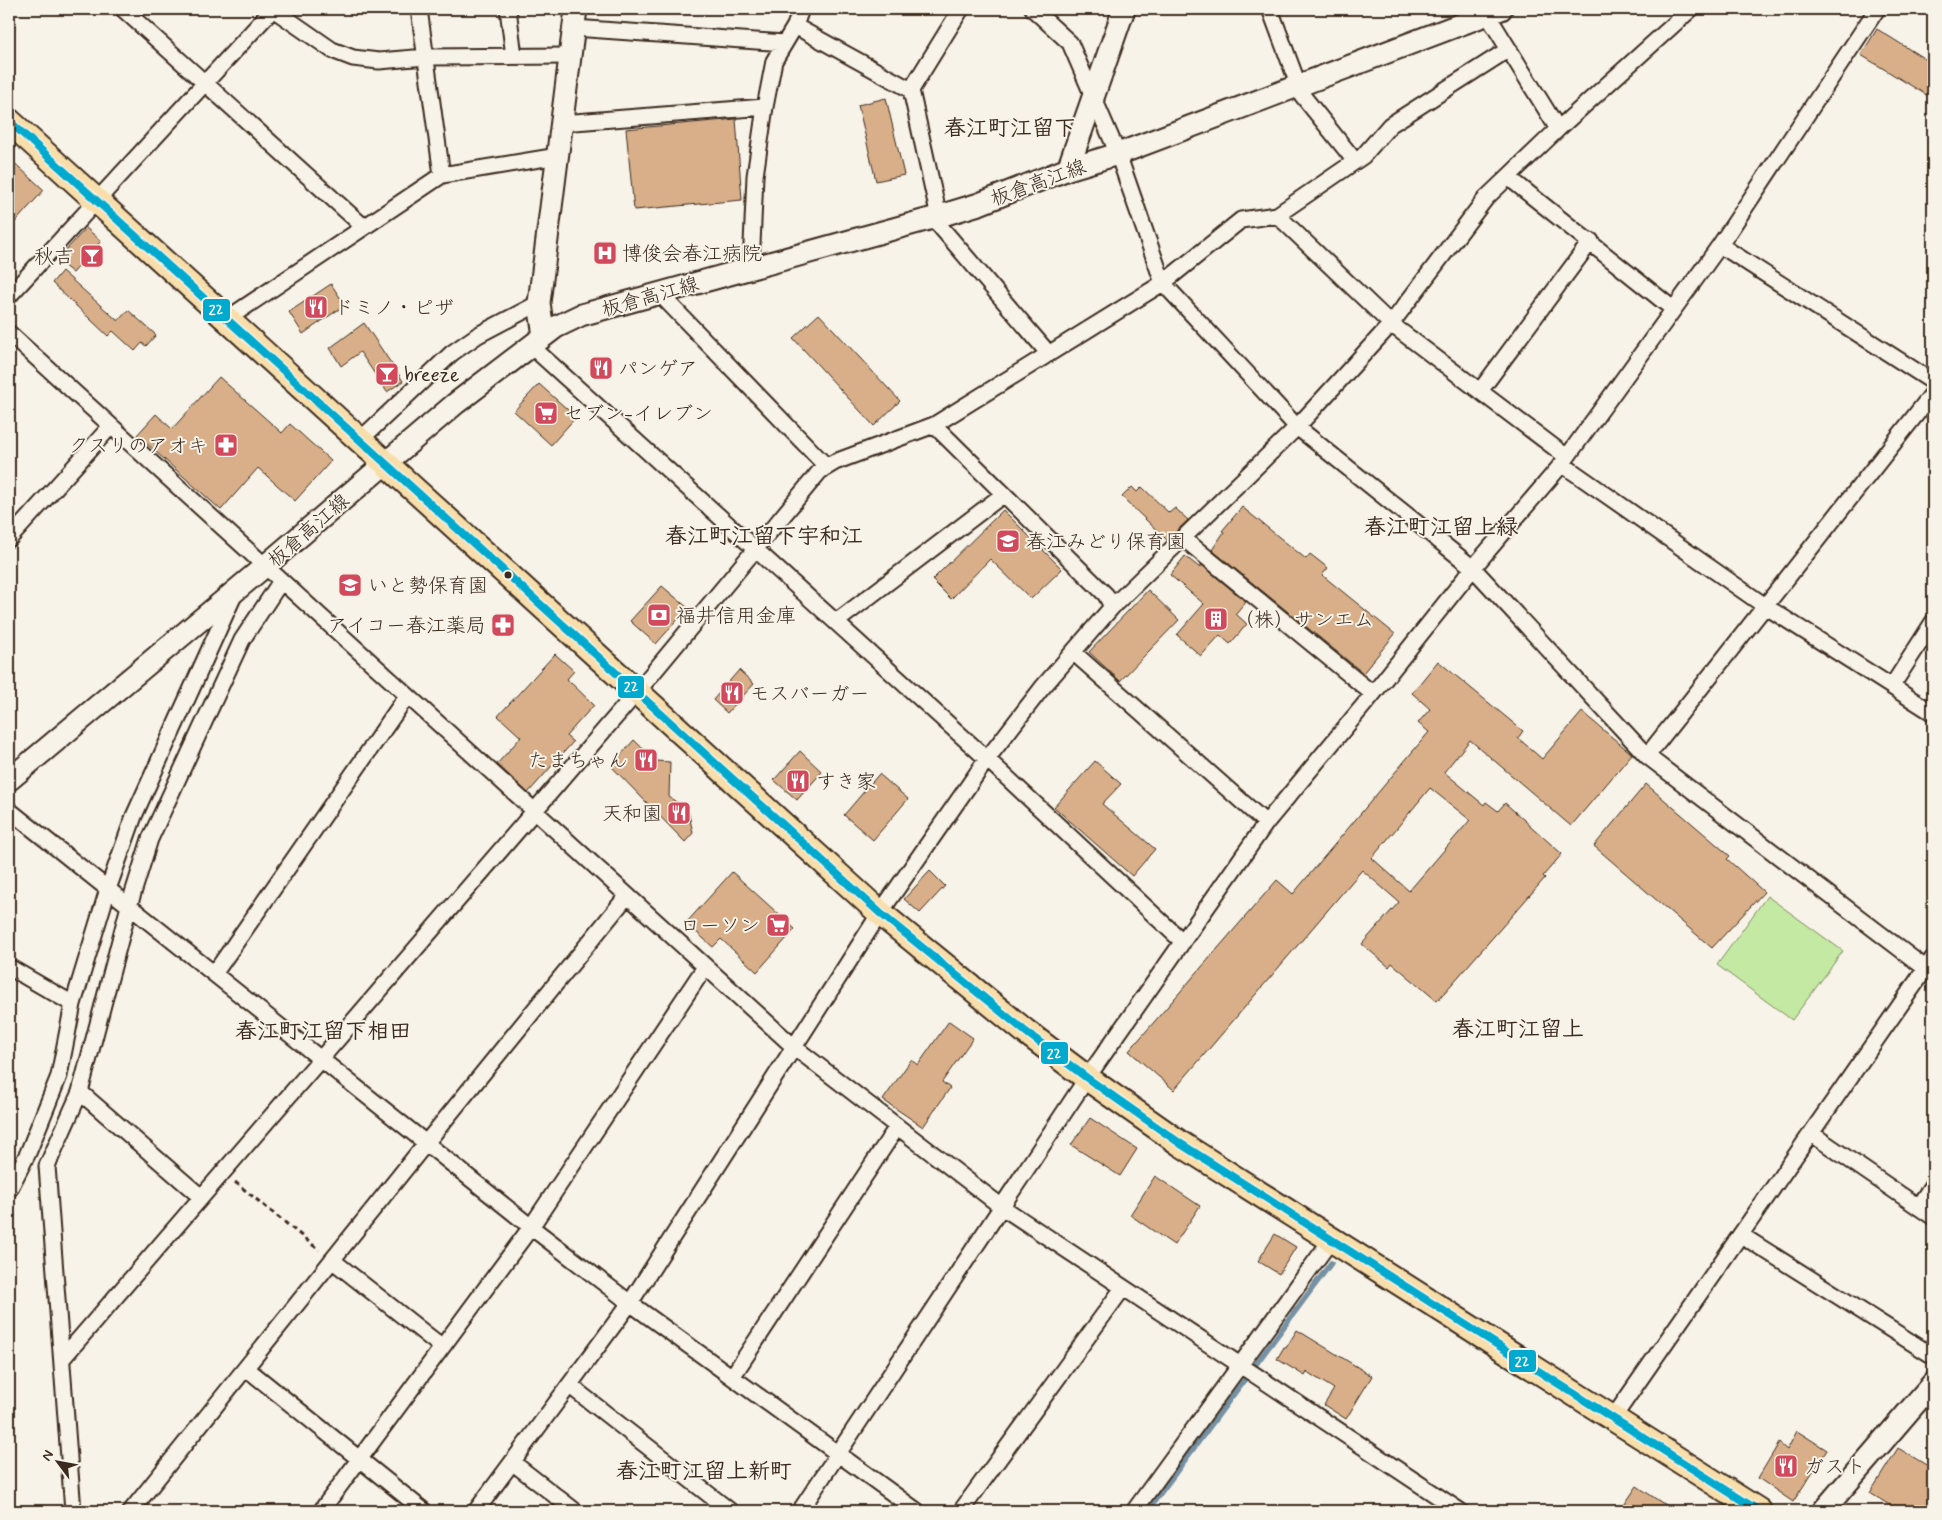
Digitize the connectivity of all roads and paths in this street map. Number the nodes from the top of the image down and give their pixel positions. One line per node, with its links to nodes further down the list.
1 (123, 9): 19 (street)
2 (419, 9): 18 (street)
3 (508, 9): 16 (street)
4 (801, 9): 13 (street)
5 (961, 9): 21 (street)
6 (1033, 9): 22 (street)
7 (1124, 9): 22 (main road)
8 (1270, 9): 20 (street)
9 (1691, 9): 26 (street)
10 (1877, 9): 38 (street)
11 (1487, 12): 15 (street); 20 (main road, 板倉高江線)
12 (575, 18): 14 (street); 17 (main road)
13 (795, 26): 14 (street); 21 (street)
14 (785, 43): 23 (street)
15 (1509, 49): 26 (street); 29 (street)
16 (514, 56): 17 (street); 18 (street)
17 (570, 56): 25 (main road)
18 (426, 57): 19 (street); 31 (street)
19 (206, 84): 33 (street); 36 (street)
20 (1298, 85): 27 (main road, 板倉高江線); 29 (street)
21 (911, 90): 35 (street)
22 (1093, 96): 27 (street); 30 (main road)
23 (765, 107): 25 (street); 39 (street)
24 (9, 121): 33 (main road)
25 (562, 123): 28 (main road)
26 (1558, 129): 32 (street)
27 (1118, 154): 30 (main road, 板倉高江線); 40 (street)
28 (558, 156): 31 (street); 43 (main road)
29 (1355, 161): 34 (street)
30 (1068, 169): 35 (main road, 板倉高江線)
31 (442, 175): 36 (street)
32 (1508, 177): 37 (street); 46 (street)
33 (97, 201): 42 (street); 45 (main road)
34 (1278, 215): 40 (street); 46 (street)
35 (936, 218): 39 (main road, 板倉高江線); 49 (street)
36 (364, 228): 45 (street)
37 (1591, 241): 44 (street); 51 (street)
38 (1720, 245): 44 (street); 50 (street)
39 (751, 267): 41 (main road, 板倉高江線)
40 (1163, 283): 49 (street); 55 (street)
41 (659, 293): 48 (main road, 板倉高江線); 59 (street)
42 (9, 296)
43 (539, 303): 48 (main road); 56 (street)
44 (1673, 309): 57 (street)
45 (227, 320): 56 (main road)
46 (1391, 324): 51 (street); 55 (street)
47 (9, 333): 54 (street)
48 (538, 341): 58 (main road, 板倉高江線); 63 (street)
49 (1049, 354): 53 (street)
50 (1933, 382)
51 (1480, 391): 57 (street)
52 (1933, 393): 68 (street)
53 (934, 425): 59 (street); 60 (street)
54 (111, 426): 62 (street); 64 (street)
55 (1297, 427): 61 (street); 65 (street)
56 (360, 440): 58 (main road)
57 (1565, 460): 65 (street); 68 (street)
58 (385, 463): 64 (main road, 板倉高江線); 74 (main road)
59 (828, 467): 63 (street)
60 (1004, 494): 69 (street); 70 (street)
61 (1183, 538): 69 (street); 75 (street)
62 (9, 539)
63 (755, 549): 70 (street); 74 (street)
64 (265, 566): 66 (street); 67 (main road, 板倉高江線)
65 (1473, 568): 75 (street); 78 (street)
66 (281, 581): 76 (street); 86 (street)
67 (237, 590): 80 (main road, 板倉高江線); 84 (street)
68 (1765, 606): 73 (street); 78 (street)
69 (1112, 607): 72 (street)
70 (836, 622): 79 (street)
71 (1933, 622): 73 (street)
72 (1073, 652): 79 (street); 83 (street)
73 (1892, 686): 77 (street)
74 (637, 692): 82 (street); 87 (main road)
75 (1373, 694): 83 (street)
76 (407, 696): 82 (street); 92 (street)
77 (1933, 713)
78 (1648, 756): 91 (street)
79 (987, 759): 87 (street); 88 (street)
80 (9, 780)
81 (9, 810): 84 (street)
82 (533, 811): 85 (street); 95 (street)
83 (1266, 823): 88 (street)
84 (108, 889): 86 (street); 93 (street)
85 (627, 896): 90 (street); 100 (street)
86 (129, 906): 92 (street); 97 (street)
87 (880, 913): 94 (street); 96 (main road)
88 (1183, 942): 96 (street)
89 (9, 967): 93 (street)
90 (705, 967): 94 (street); 109 (street)
91 (1931, 967): 99 (street)
92 (214, 974): 95 (street)
93 (73, 1004): 101 (street)
94 (794, 1047): 98 (street); 114 (street)
95 (320, 1058): 100 (street); 102 (street)
96 (1087, 1078): 106 (street); 111 (main road)
97 (80, 1092): 105 (street); 117 (street)
98 (897, 1127): 106 (street); 120 (street)
99 (1812, 1134): 107 (street); 110 (street)
100 (426, 1143): 109 (street); 112 (street)
101 (15, 1164): 104 (street)
102 (222, 1172): 105 (street); 112 (path)
103 (1933, 1184): 107 (street)
104 (9, 1190)
105 (201, 1197): 117 (street)
106 (1002, 1207): 113 (street); 124 (street)
107 (1918, 1207): 108 (street)
108 (1933, 1217)
109 (531, 1227): 114 (street); 115 (street)
110 (1741, 1235): 116 (street); 123 (street)
111 (1331, 1240): 118 (street); 123 (main road)
112 (332, 1260): 115 (street); 119 (street)
113 (1124, 1288): 118 (street); 137 (street)
114 (630, 1303): 120 (street); 122 (street)
115 (442, 1347): 125 (street)
116 (1933, 1356)
117 (62, 1359): 128 (street)
118 (1241, 1366): 127 (street); 138 (street)
119 (246, 1368): 125 (street); 129 (street)
120 (732, 1377): 124 (street)
121 (1933, 1383): 141 (main road)
122 (569, 1385): 126 (street); 134 (street)
123 (1613, 1418): 140 (main road)
124 (838, 1454): 135 (street); 136 (street)
125 (360, 1459): 130 (street); 131 (street)
126 (512, 1462): 132 (street); 133 (street)
127 (1442, 1506): 139 (street)
128 (73, 1511)
129 (131, 1511)
130 (320, 1511)
131 (424, 1511)
132 (476, 1511)
133 (575, 1511)
134 (730, 1511)
135 (800, 1511)
136 (917, 1511)
137 (961, 1511)
138 (1134, 1511)
139 (1460, 1511)
140 (1759, 1511)
141 (1822, 1511)

